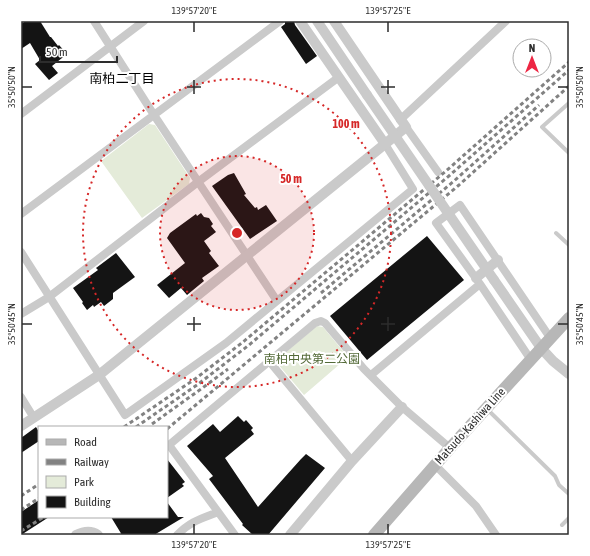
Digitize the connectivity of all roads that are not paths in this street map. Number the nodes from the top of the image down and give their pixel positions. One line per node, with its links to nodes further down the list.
1 (94, 21): 8 (street)
2 (144, 21): 8 (street)
3 (280, 21): 12 (street)
4 (300, 21): 9 (street)
5 (317, 21): 30 (street, bridge)
6 (334, 21): 13 (street)
7 (506, 21): 13 (street)
8 (110, 46): 11 (street); 12 (street)
9 (339, 77): 14 (street); 17 (street)
10 (569, 103): 15 (lane)
11 (21, 114)
12 (154, 115): 17 (street); 18 (street)
13 (403, 123): 14 (street); 16 (street)
14 (385, 144): 22 (street); 26 (street)
15 (569, 153)
16 (438, 172)
17 (198, 182): 22 (street); 25 (street)
18 (21, 214)
19 (556, 233): 20 (lane)
20 (569, 245)
21 (21, 252): 25 (street)
22 (247, 255): 26 (street); 34 (street)
23 (498, 260): 24 (street); 24 (street); 29 (street)
24 (478, 281): 31 (street); 35 (street)
25 (49, 297): 27 (street); 34 (street)
26 (277, 301): 34 (street)
27 (21, 314)
28 (569, 318): 29 (main road, Matsudo-Kashiwa Line)
29 (551, 338): 30 (main road, Matsudo-Kashiwa Line)
30 (541, 348): 31 (main road, Matsudo-Kashiwa Line); 33 (street)
31 (531, 360): 38 (main road, Matsudo-Kashiwa Line)
32 (269, 361): 35 (street); 42 (street); 45 (street)
33 (569, 374)
34 (99, 375): 39 (street)
35 (371, 375): 37 (street)
36 (21, 397): 39 (street)
37 (402, 407): 41 (street); 42 (street)
38 (486, 409): 41 (main road, Matsudo-Kashiwa Line); 44 (lane)
39 (34, 418): 40 (street)
40 (21, 426)
41 (450, 448): 43 (main road, Matsudo-Kashiwa Line)
42 (352, 461): 53 (street)
43 (435, 465): 49 (main road, Matsudo-Kashiwa Line); 54 (street)
44 (569, 494)
45 (218, 512): 51 (street); 52 (street)
46 (569, 518): 47 (lane)
47 (562, 525)
48 (93, 534): 50 (street)
49 (376, 534)
50 (76, 535)
51 (177, 535)
52 (235, 535)
53 (290, 535)
54 (496, 535)

